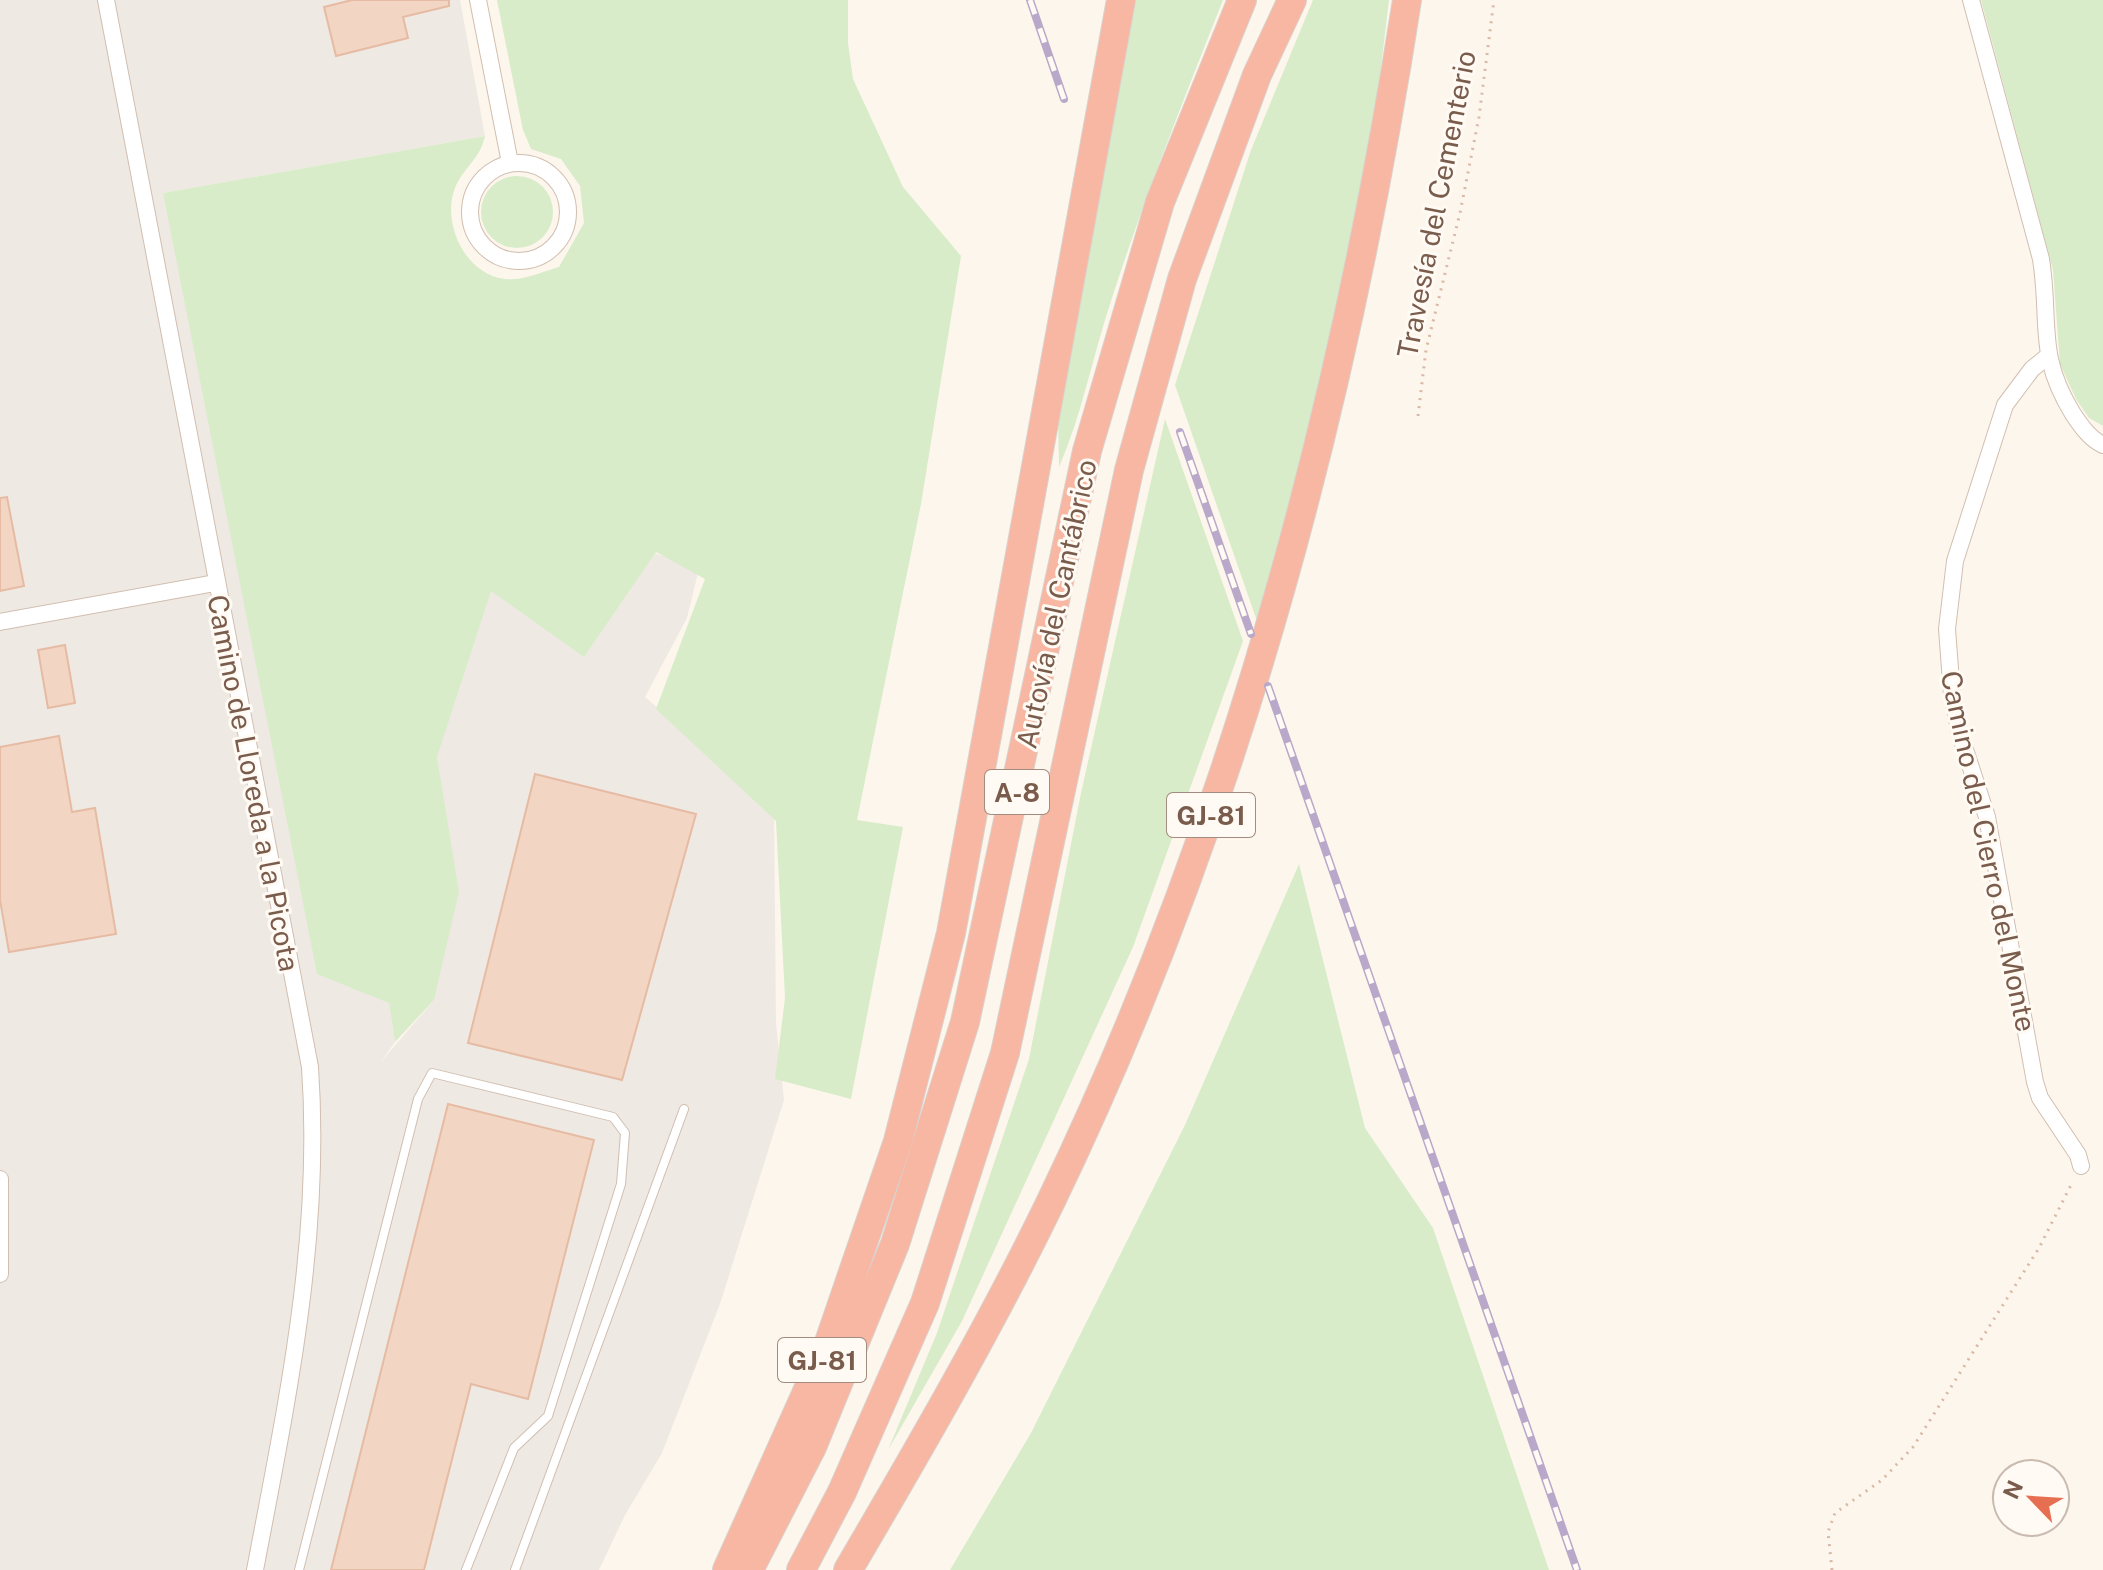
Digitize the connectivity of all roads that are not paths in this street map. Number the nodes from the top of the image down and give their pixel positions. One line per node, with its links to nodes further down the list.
1 (106, 0): 11 (street, Camino de Lloreda a la Picota)
2 (478, 0): 8 (street)
3 (1121, 0): 21 (highway, GJ-81)
4 (1242, 0): 22 (highway, Autovía del Cantábrico / A-8)
5 (1292, 0): 23 (highway, Autovía del Cantábrico / A-8)
6 (1407, 0): 24 (highway, GJ-81)
7 (1971, 0): 9 (street)
8 (510, 163): 8 (street)
9 (2048, 356): 10 (street); 14 (street, Camino del Cierro del Monte)
10 (2103, 445)
11 (215, 583): 12 (street); 17 (street, Camino de Lloreda a la Picota)
12 (0, 622)
13 (684, 1109): 20 (lane)
14 (2081, 1166)
15 (0, 1179): 16 (street)
16 (0, 1274)
17 (255, 1570)
18 (299, 1570): 19 (lane)
19 (466, 1570)
20 (515, 1570)
21 (727, 1570)
22 (749, 1570)
23 (801, 1570)
24 (848, 1570)

